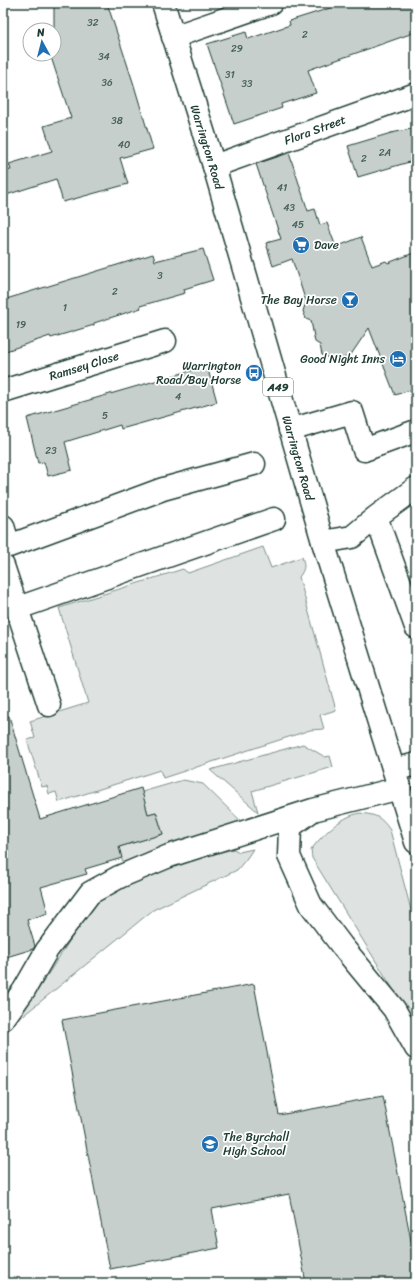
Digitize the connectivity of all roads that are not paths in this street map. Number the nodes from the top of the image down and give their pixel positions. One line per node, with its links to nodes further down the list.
1 (163, 3): 3 (main road, Warrington Road / A49)
2 (271, 3): 3 (main road)
3 (173, 37): 5 (main road, Warrington Road / A49)
4 (416, 94): 5 (main road, Flora Street)
5 (214, 166): 8 (main road, Warrington Road / A49)
6 (165, 341): 7 (main road, Ramsey Close)
7 (3, 391)
8 (290, 430): 9 (main road); 14 (main road, Warrington Road / A49)
9 (416, 430)
10 (254, 464): 15 (main road)
11 (416, 488): 12 (main road)
12 (376, 518): 14 (main road); 17 (main road)
13 (274, 519): 16 (main road)
14 (323, 542): 20 (main road, Warrington Road / A49)
15 (4, 546): 16 (main road)
16 (18, 608): 18 (main road)
17 (416, 627)
18 (49, 705)
19 (416, 764): 20 (main road)
20 (397, 779): 21 (main road); 22 (main road, Warrington Road / A49)
21 (313, 810): 23 (main road); 24 (main road)
22 (416, 842)
23 (3, 1019)
24 (416, 1048)

